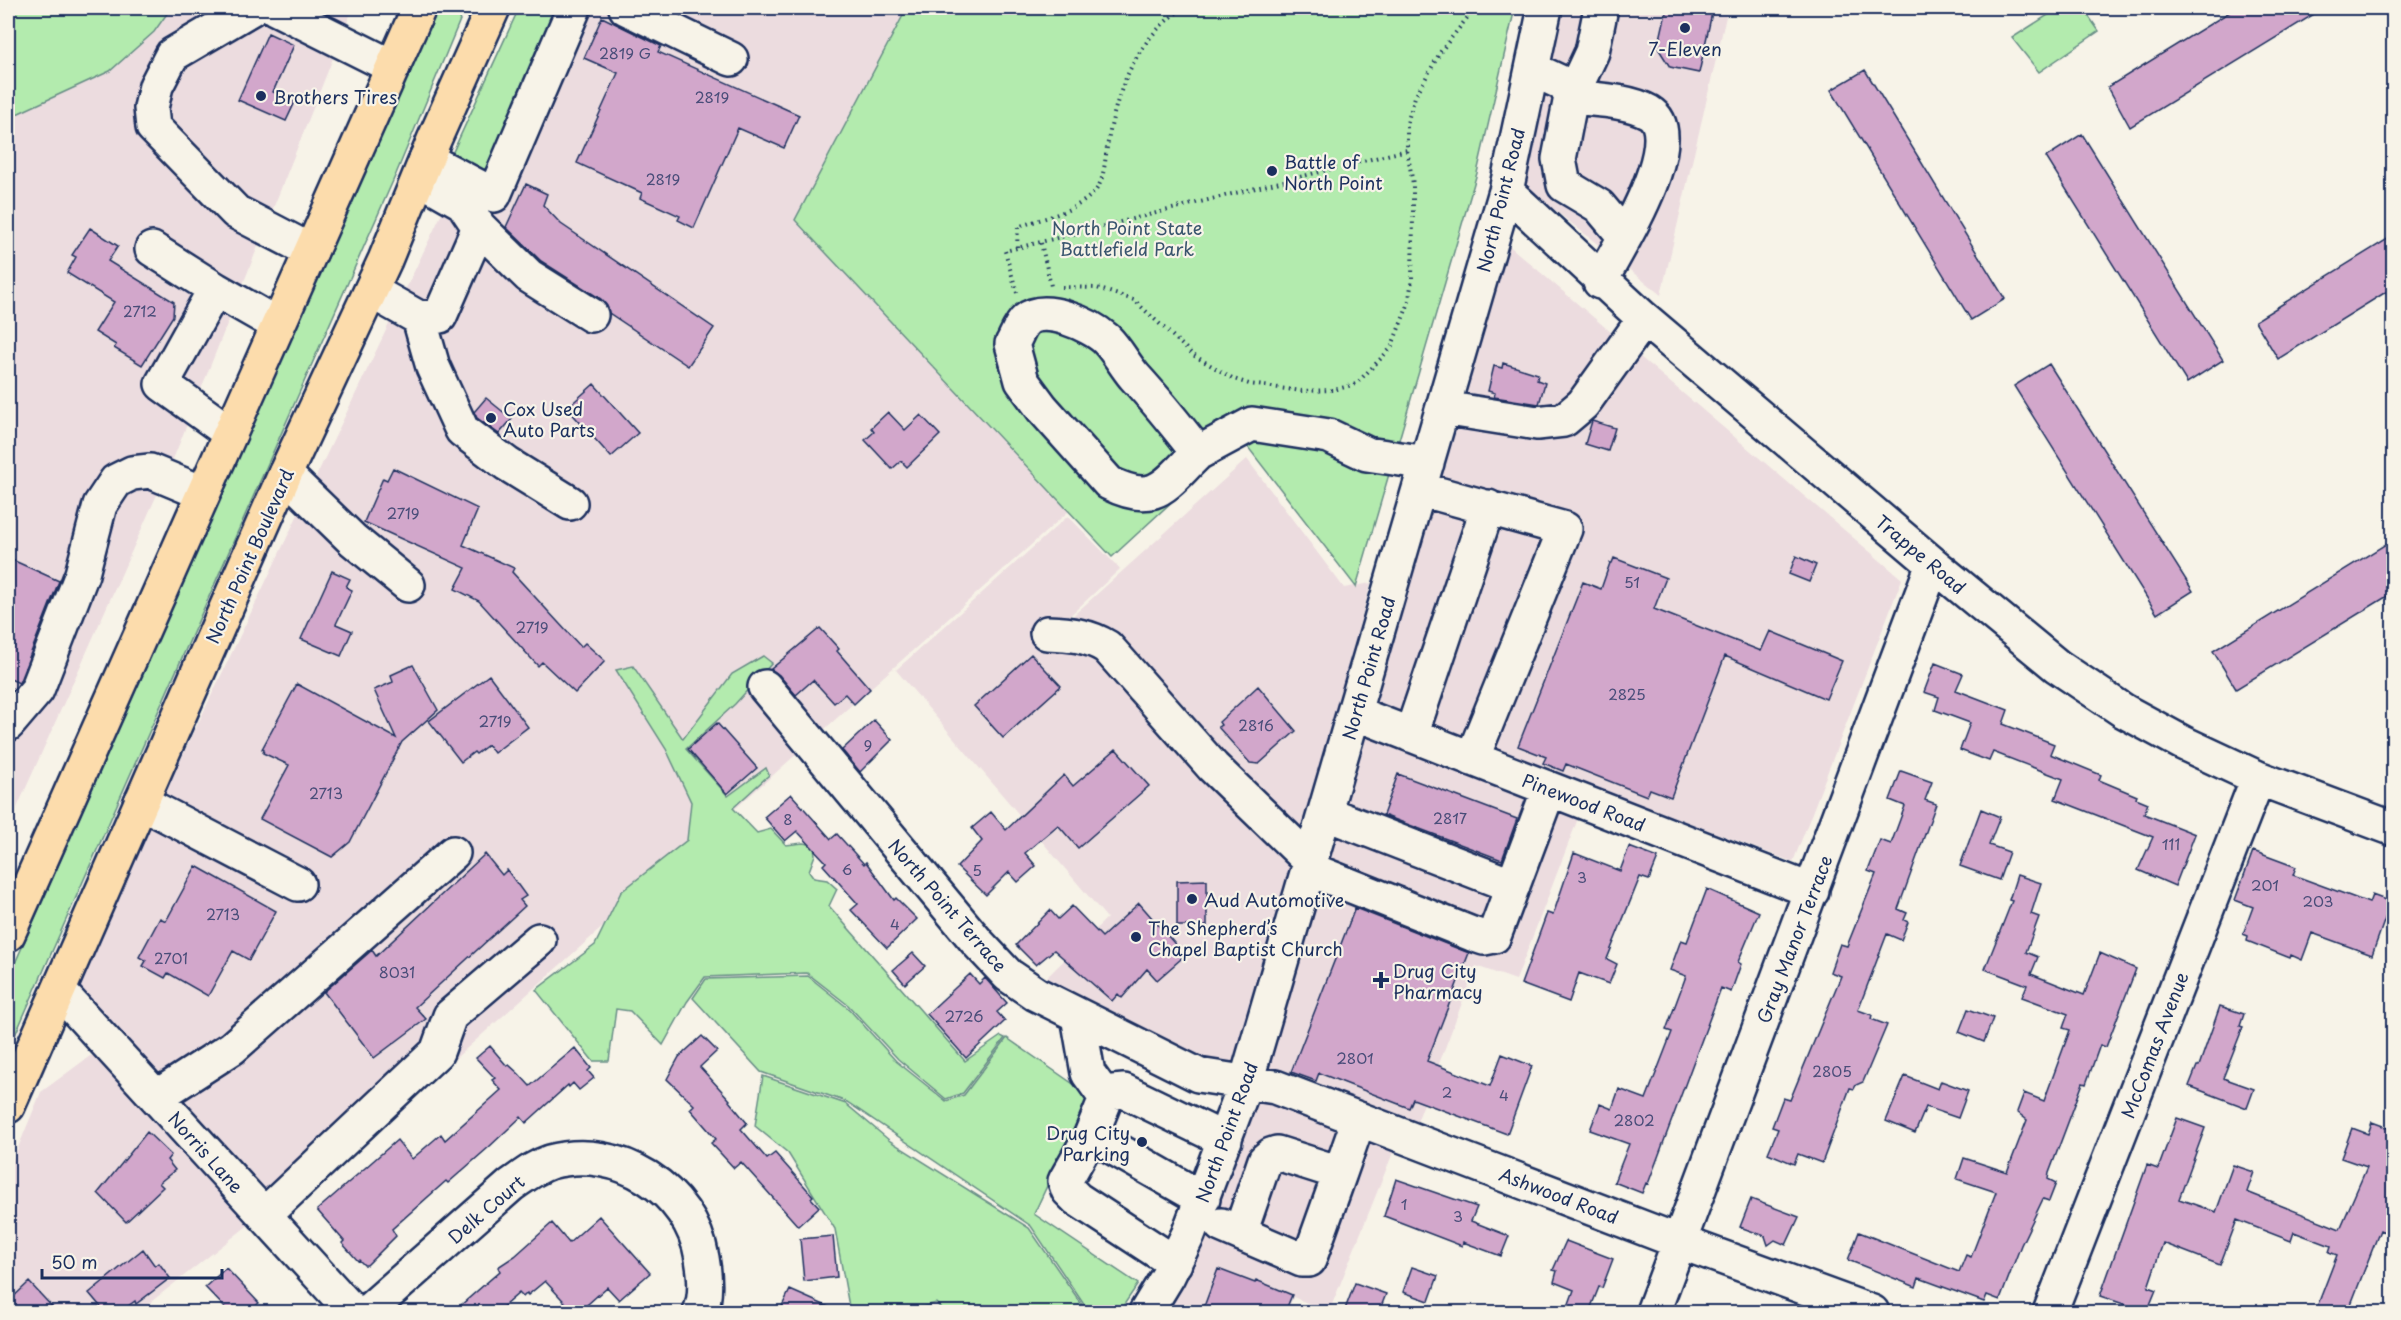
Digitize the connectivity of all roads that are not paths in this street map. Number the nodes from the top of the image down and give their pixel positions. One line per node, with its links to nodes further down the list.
1 (252, 8): 18 (street)
2 (275, 8): 10 (street)
3 (419, 8): 10 (main road)
4 (493, 8): 13 (main road, North Point Boulevard)
5 (626, 8): 9 (street)
6 (1545, 8): 11 (street, North Point Road)
7 (1601, 8): 12 (street)
8 (570, 9): 13 (street)
9 (731, 59)
10 (393, 67): 18 (main road)
11 (1532, 69): 12 (street); 14 (street, North Point Road)
12 (1571, 97): 16 (street); 16 (street)
13 (422, 168): 15 (street); 21 (main road, North Point Boulevard)
14 (1506, 191): 19 (street, Trappe Road); 26 (street, North Point Road)
15 (479, 227): 22 (street); 23 (street)
16 (1625, 237): 19 (street)
17 (152, 249): 20 (street)
18 (311, 251): 25 (main road)
19 (1601, 281): 24 (street, Trappe Road)
20 (215, 289): 25 (street); 27 (street)
21 (371, 291): 23 (street); 29 (main road, North Point Boulevard)
22 (591, 315)
23 (419, 318): 32 (street)
24 (1644, 318): 26 (street); 34 (street, Trappe Road)
25 (278, 325): 27 (main road)
26 (1443, 408): 30 (street, North Point Road)
27 (230, 433): 31 (main road)
28 (1198, 453): 28 (street); 30 (street)
29 (285, 474): 35 (street); 44 (main road, North Point Boulevard)
30 (1424, 476): 33 (street); 38 (street, North Point Road)
31 (203, 493): 39 (street); 52 (main road)
32 (570, 503)
33 (1488, 507): 40 (street); 41 (street)
34 (1933, 564): 42 (street, Trappe Road); 51 (street, Gray Manor Terrace)
35 (408, 585)
36 (1047, 633): 48 (street)
37 (765, 687): 55 (street, North Point Terrace)
38 (1355, 713): 40 (street, Pinewood Road); 45 (street, North Point Road)
39 (8, 724)
40 (1411, 735): 41 (street, Pinewood Road)
41 (1472, 759): 43 (street, Pinewood Road)
42 (2258, 778): 46 (street, Trappe Road); 75 (street, McComas Avenue)
43 (1549, 789): 50 (street); 51 (street, Pinewood Road)
44 (141, 802): 49 (street); 54 (main road, North Point Boulevard)
45 (1325, 813): 48 (street, North Point Road); 50 (street)
46 (2394, 829)
47 (453, 853): 57 (street)
48 (1310, 866): 50 (street); 56 (street, North Point Road)
49 (298, 884)
50 (1513, 886)
51 (1812, 891): 67 (street, Gray Manor Terrace)
52 (8, 934)
53 (539, 940): 65 (street)
54 (59, 991): 57 (street, Norris Lane); 59 (main road, North Point Boulevard)
55 (1078, 1016): 56 (street, North Point Terrace); 58 (street)
56 (1246, 1082): 60 (street, Ashwood Road); 62 (street, North Point Road)
57 (156, 1097): 65 (street, Norris Lane)
58 (1106, 1098): 61 (street); 62 (street)
59 (8, 1106)
60 (1359, 1119): 63 (street); 67 (street, Ashwood Road)
61 (1091, 1136): 64 (street); 68 (street)
62 (1225, 1140): 64 (street, North Point Road)
63 (1340, 1173): 66 (street); 66 (street)
64 (1200, 1206): 66 (street); 68 (street, North Point Road)
65 (264, 1215): 69 (street, Norris Lane)
66 (1240, 1233)
67 (1680, 1242): 73 (street, Gray Manor Terrace); 74 (street, Ashwood Road)
68 (1175, 1263): 72 (street, North Point Road)
69 (353, 1312)
70 (367, 1312): 71 (street, Delk Court)
71 (700, 1312)
72 (1146, 1312)
73 (1653, 1312)
74 (1872, 1312)
75 (2050, 1312)

